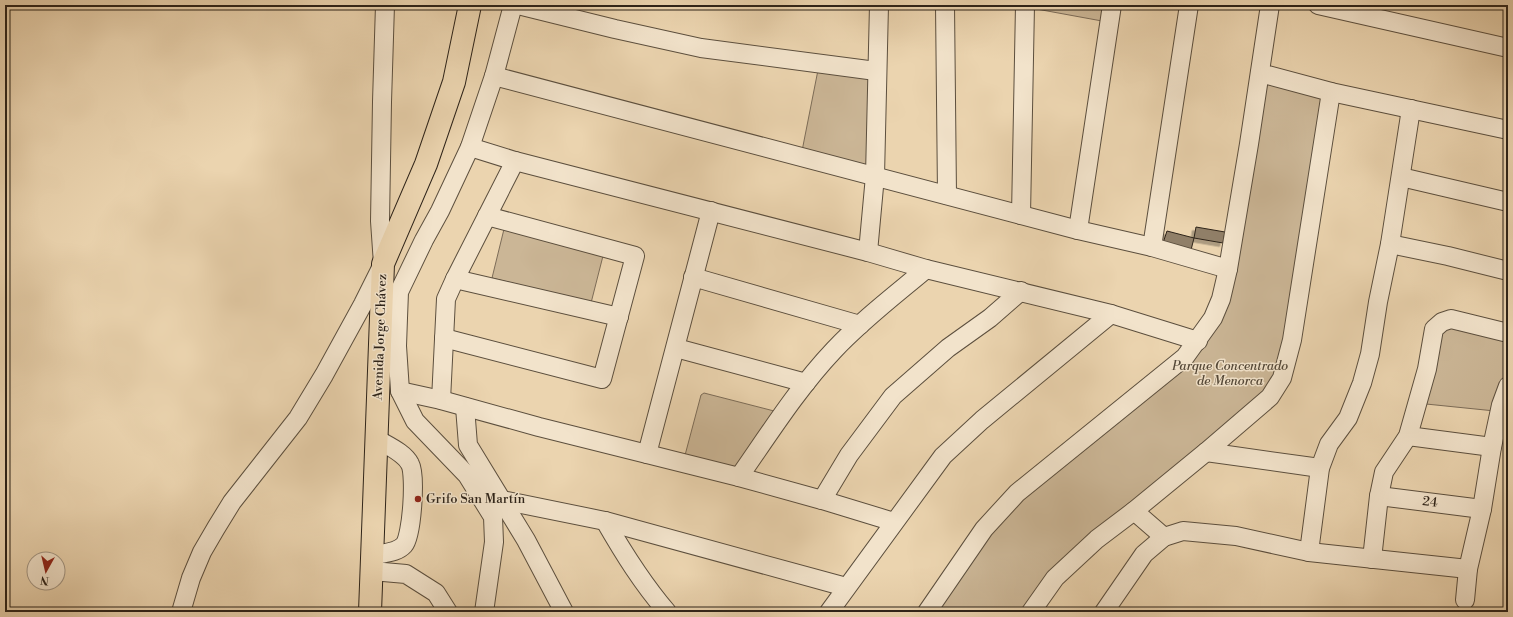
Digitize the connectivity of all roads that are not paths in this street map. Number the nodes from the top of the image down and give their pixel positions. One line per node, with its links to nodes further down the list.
1 (386, 5): 32 (street)
2 (470, 5): 32 (main road, Avenida Jorge Chávez)
3 (513, 5): 15 (street)
4 (518, 5): 13 (street)
5 (878, 5): 13 (street)
6 (945, 5): 23 (street)
7 (1024, 5): 26 (street)
8 (1112, 5): 28 (street)
9 (1189, 5): 30 (street)
10 (1270, 5): 14 (street)
11 (1318, 5): 12 (street)
12 (1508, 48)
13 (876, 71): 21 (street)
14 (1260, 73): 16 (street); 34 (street)
15 (494, 76): 19 (street); 21 (street)
16 (1331, 92): 17 (street); 54 (street)
17 (1410, 109): 18 (street); 22 (street)
18 (1508, 130)
19 (470, 146): 20 (street); 48 (street)
20 (515, 161): 25 (street); 27 (street)
21 (875, 176): 23 (street); 31 (street)
22 (1401, 177): 24 (street); 29 (street)
23 (946, 195): 26 (street)
24 (1508, 202)
25 (711, 212): 31 (street); 36 (street)
26 (1021, 215): 28 (street)
27 (487, 216): 37 (street); 40 (street)
28 (1078, 230): 30 (street)
29 (1390, 244): 35 (street); 56 (street)
30 (1152, 247): 34 (street)
31 (868, 252): 33 (street)
32 (383, 264): 52 (main road, Avenida Jorge Chávez); 74 (street)
33 (926, 269): 38 (street); 41 (street)
34 (1228, 269): 44 (street)
35 (1508, 271)
36 (693, 277): 41 (street); 45 (street)
37 (454, 279): 40 (street); 43 (street)
38 (1021, 291): 39 (street); 60 (street)
39 (1111, 314): 44 (street); 64 (street)
40 (619, 316): 43 (street)
41 (860, 324): 46 (street)
42 (1508, 333): 51 (street)
43 (444, 338): 49 (street)
44 (1198, 341): 81 (street)
45 (676, 348): 46 (street); 55 (street)
46 (806, 383): 57 (street)
47 (1508, 386): 53 (street)
48 (400, 391): 49 (street); 77 (street)
49 (441, 400): 50 (street)
50 (464, 407): 55 (street); 59 (street)
51 (1408, 436): 53 (street); 58 (street)
52 (376, 438): 70 (main road, Avenida Jorge Chávez); 70 (street)
53 (1492, 447): 61 (street)
54 (1206, 452): 56 (street); 62 (street)
55 (647, 454): 57 (street)
56 (1320, 468): 68 (street)
57 (740, 477): 60 (street)
58 (1379, 496): 61 (street, 24); 69 (street)
59 (502, 500): 63 (street); 78 (street)
60 (822, 500): 64 (street)
61 (1482, 509): 71 (street)
62 (1134, 511): 66 (street); 82 (street)
63 (605, 521): 65 (street); 67 (street)
64 (894, 522): 72 (street)
65 (638, 530): 67 (street); 72 (street)
66 (1164, 537): 68 (street); 83 (street)
67 (621, 549): 79 (street)
68 (1309, 552): 69 (street)
69 (1372, 559): 71 (street)
70 (372, 563): 75 (main road, Avenida Jorge Chávez); 76 (street)
71 (1468, 569): 73 (street)
72 (846, 587): 80 (street)
73 (1465, 600)
74 (181, 612)
75 (370, 612)
76 (448, 612)
77 (484, 612)
78 (564, 612)
79 (667, 612)
80 (829, 612)
81 (927, 612)
82 (1031, 612)
83 (1104, 612)

